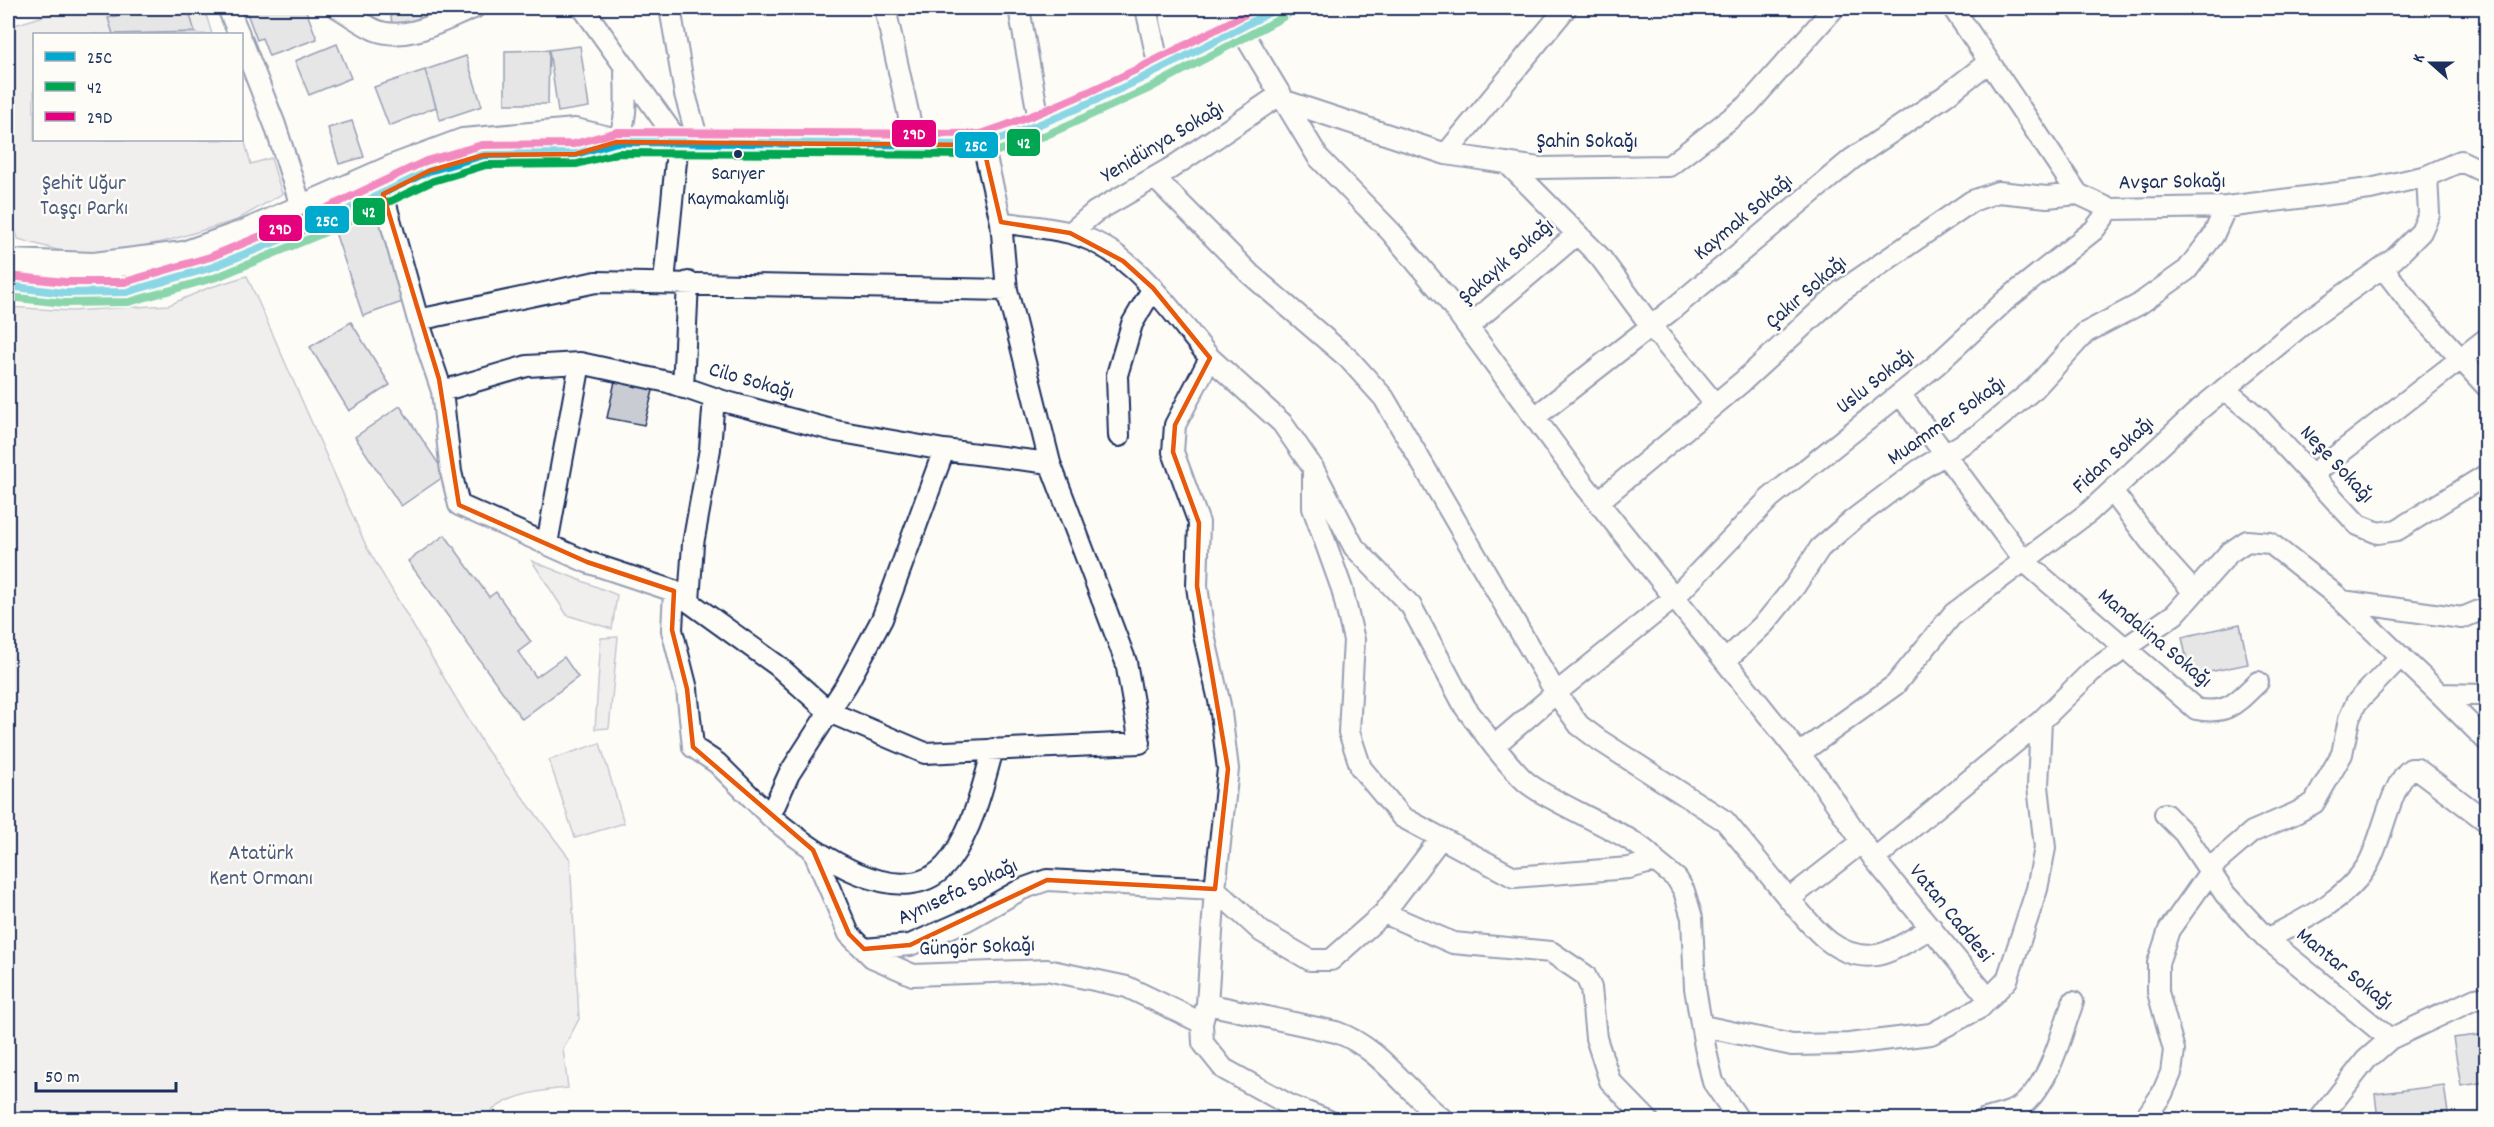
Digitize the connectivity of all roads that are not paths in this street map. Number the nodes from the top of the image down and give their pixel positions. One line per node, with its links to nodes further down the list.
1 (228, 8): 14 (street)
2 (338, 8): 3 (street)
3 (474, 8)
4 (583, 8): 17 (street)
5 (670, 8): 21 (street)
6 (885, 8): 23 (street)
7 (1019, 8): 20 (street)
8 (1146, 8): 18 (street)
9 (1278, 8): 13 (main road)
10 (1566, 8): 25 (street)
11 (1834, 8): 26 (street, Şahin Sokağı)
12 (1953, 8): 16 (street)
13 (1241, 29): 18 (main road); 19 (street, Vatan Caddesi)
14 (239, 33)
15 (243, 44): 33 (street)
16 (1989, 62): 31 (street); 46 (street, Kaymak Sokağı)
17 (625, 67): 21 (street); 22 (street)
18 (1160, 72): 20 (main road)
19 (1283, 98): 25 (street, Şahin Sokağı); 29 (street, Yenidünya Sokağı); 47 (street, Vatan Caddesi)
20 (1040, 126): 24 (main road)
21 (688, 141): 22 (main road); 23 (main road); 40 (street)
22 (617, 142): 30 (main road); 33 (main road)
23 (915, 144): 24 (main road)
24 (983, 145): 35 (street)
25 (1446, 154): 26 (street, Şahin Sokağı)
26 (1507, 163): 37 (street)
27 (2487, 173): 28 (street, Avşar Sokağı)
28 (2427, 176): 32 (street, Avşar Sokağı); 39 (street, Fidan Sokağı)
29 (1155, 178): 36 (street, Yenidünya Sokağı); 80 (street)
30 (383, 194): 42 (main road); 45 (street)
31 (2078, 194): 34 (street, Avşar Sokağı); 58 (street, Çakır Sokağı)
32 (2226, 207): 34 (street, Avşar Sokağı); 62 (street, Muammer Sokağı)
33 (302, 209): 38 (main road)
34 (2110, 209): 56 (street, Uslu Sokağı)
35 (1001, 222): 36 (street); 44 (street)
36 (1070, 233): 43 (street)
37 (1577, 234): 46 (street); 47 (street, Şakayık Sokağı)
38 (8, 263)
39 (2383, 268): 50 (street); 54 (street, Fidan Sokağı)
40 (664, 282): 41 (street); 45 (street)
41 (688, 282): 44 (street); 53 (street)
42 (8, 286)
43 (1153, 288): 49 (street); 60 (street)
44 (1007, 290): 63 (street)
45 (418, 320): 55 (street)
46 (1652, 326): 58 (street); 59 (street, Kaymak Sokağı)
47 (1468, 327): 59 (street, Vatan Caddesi)
48 (2487, 339): 50 (street)
49 (1210, 358): 64 (street); 98 (street)
50 (2460, 358): 52 (street); 65 (street)
51 (580, 363): 53 (street, Cilo Sokağı); 55 (street, Cilo Sokağı); 69 (street)
52 (2487, 386)
53 (683, 387): 57 (street, Cilo Sokağı)
54 (2224, 389): 65 (street, Neşe Sokağı); 67 (street, Fidan Sokağı)
55 (442, 391): 69 (street)
56 (1899, 394): 62 (street, Mandalina Sokağı); 73 (street, Uslu Sokağı)
57 (714, 398): 61 (street, Cilo Sokağı); 72 (street)
58 (1715, 404): 68 (street, Çakır Sokağı)
59 (1535, 417): 68 (street, Vatan Caddesi)
60 (1119, 436)
61 (944, 450): 63 (street, Cilo Sokağı); 83 (street)
62 (1943, 455): 70 (street, Mandalina Sokağı); 78 (street, Muammer Sokağı)
63 (1050, 464): 87 (street)
64 (1313, 468): 86 (street); 92 (street)
65 (2313, 474): 66 (street, Neşe Sokağı)
66 (2487, 475)
67 (2112, 492): 70 (street, Fidan Sokağı); 71 (street)
68 (1598, 502): 73 (street, Vatan Caddesi)
69 (547, 544): 72 (street)
70 (2025, 562): 76 (street, Mandalina Sokağı); 88 (street, Fidan Sokağı)
71 (2194, 592): 74 (street); 76 (street)
72 (681, 596): 83 (street); 90 (street)
73 (1676, 597): 78 (street, Vatan Caddesi); 80 (street, Uslu Sokağı)
74 (2342, 601): 75 (street); 77 (street)
75 (2487, 608)
76 (2126, 648): 79 (street, Mandalina Sokağı); 84 (street)
77 (2400, 656): 81 (street); 97 (street)
78 (1725, 661): 88 (street, Vatan Caddesi)
79 (2258, 682)
80 (1556, 693): 86 (street, Uslu Sokağı); 99 (street)
81 (2440, 694): 82 (street); 85 (street)
82 (2487, 695)
83 (829, 712): 87 (street); 90 (street)
84 (2041, 720): 95 (street); 105 (street)
85 (2487, 740)
86 (1494, 746): 96 (street)
87 (993, 749): 94 (street)
88 (1799, 754): 93 (street, Vatan Caddesi)
89 (2165, 814): 97 (street, Mantar Sokağı)
90 (770, 816): 94 (street)
91 (2487, 821): 102 (street)
92 (1440, 839): 96 (street); 100 (street)
93 (1862, 842): 95 (street, Vatan Caddesi); 99 (street)
94 (813, 850): 103 (street, Güngör Sokağı)
95 (1874, 859): 101 (street, Vatan Caddesi)
96 (1655, 861): 109 (street)
97 (2209, 873): 102 (street, Mantar Sokağı); 116 (street)
98 (1215, 889): 100 (street); 103 (street, Aynısefa Sokağı); 107 (street)
99 (1789, 899): 101 (street)
100 (1384, 913): 113 (street)
101 (1932, 928): 105 (street, Vatan Caddesi)
102 (2267, 939): 110 (street, Mantar Sokağı)
103 (864, 949): 108 (street, Güngör Sokağı)
104 (2487, 997): 110 (street)
105 (1989, 999): 109 (street)
106 (2073, 1002): 115 (street)
107 (1207, 1004): 108 (street); 112 (street)
108 (1202, 1023): 111 (street)
109 (1703, 1026): 114 (street)
110 (2390, 1039): 117 (street)
111 (1327, 1119)
112 (1444, 1119)
113 (1648, 1119)
114 (1739, 1119)
115 (1983, 1119)
116 (2144, 1119)
117 (2319, 1119)

